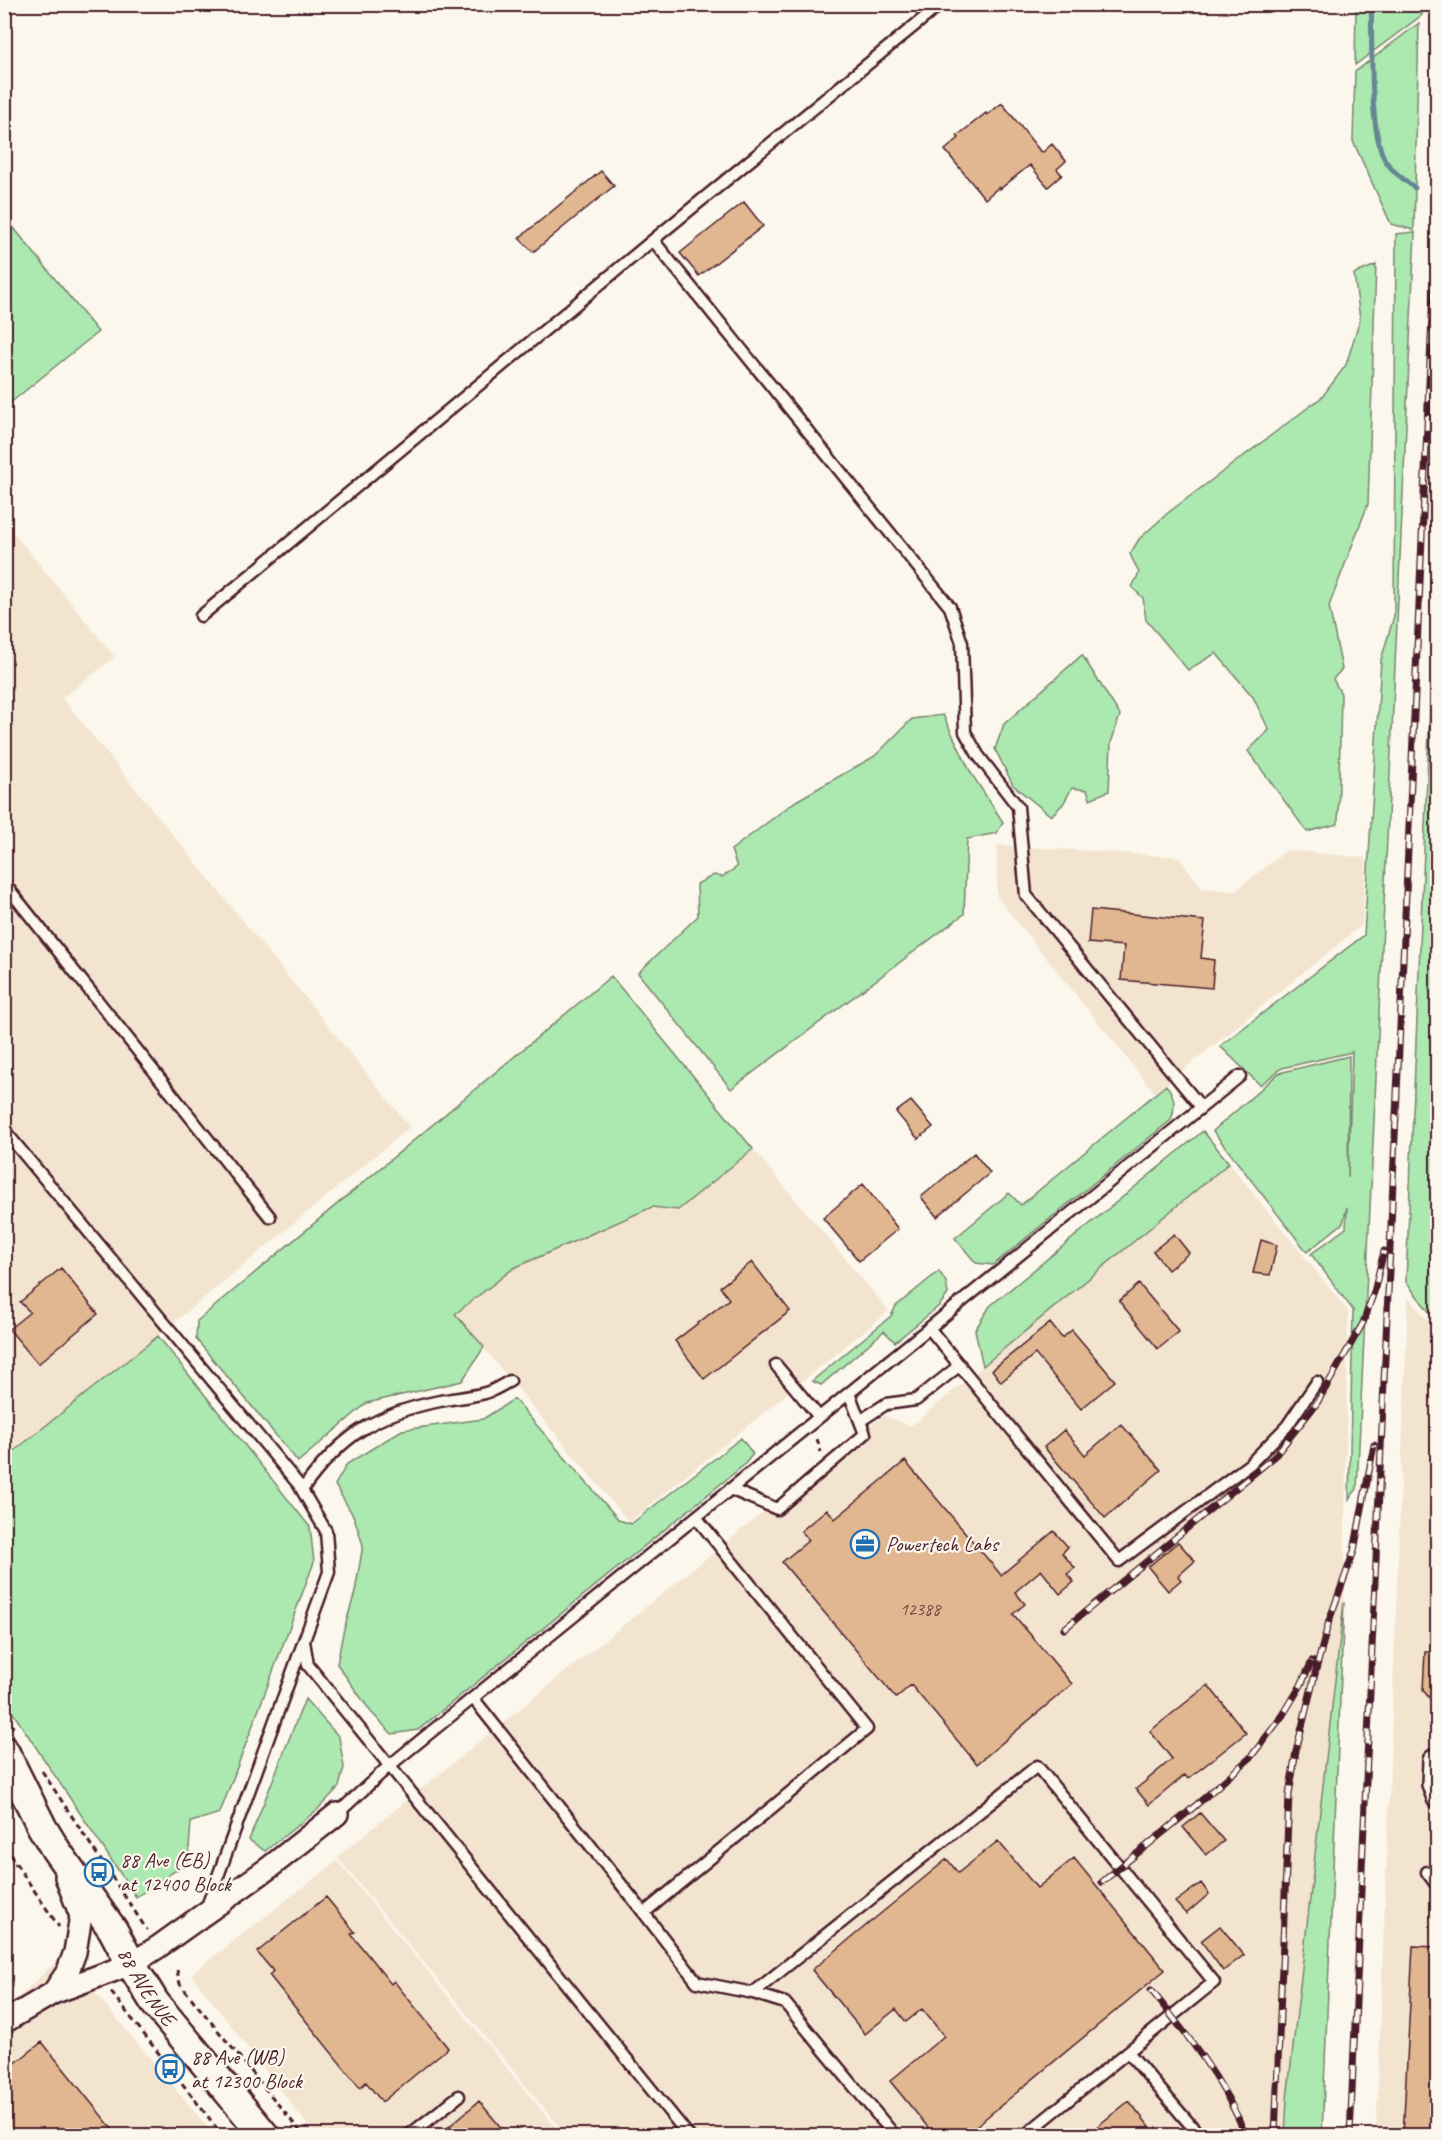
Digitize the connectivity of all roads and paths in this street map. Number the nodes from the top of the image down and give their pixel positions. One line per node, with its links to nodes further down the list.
1 (941, 4): 2 (lane)
2 (653, 240): 3 (lane); 6 (lane)
3 (201, 616)
4 (4, 883): 8 (lane)
5 (1240, 1076): 6 (lane)
6 (1201, 1107): 9 (lane)
7 (4, 1130): 20 (lane)
8 (270, 1217)
9 (929, 1328): 11 (lane); 14 (lane)
10 (776, 1365): 15 (lane)
11 (960, 1365): 13 (lane); 16 (lane)
12 (510, 1381): 20 (lane)
13 (1317, 1382)
14 (849, 1393): 15 (lane); 16 (lane)
15 (819, 1417): 17 (lane)
16 (860, 1421): 18 (lane)
17 (803, 1430): 18 (path); 19 (lane)
18 (825, 1468): 19 (lane)
19 (730, 1489): 21 (lane)
20 (302, 1490): 22 (lane)
21 (696, 1517): 23 (lane); 40 (lane)
22 (304, 1640): 28 (lane); 41 (lane)
23 (473, 1698): 28 (lane); 40 (lane)
24 (4, 1714): 25 (path)
25 (11, 1742): 32 (main road, 88 AVENUE)
26 (36, 1762): 36 (path)
27 (1435, 1765): 30 (street)
28 (389, 1766): 31 (lane); 57 (lane)
29 (4, 1792): 32 (main road, 88 AVENUE)
30 (1437, 1798)
31 (337, 1814): 41 (street)
32 (49, 1838): 44 (main road, 88 AVENUE); 46 (street)
33 (4, 1846): 35 (path)
34 (4, 1861): 35 (path)
35 (17, 1865): 43 (path)
36 (106, 1867): 37 (path); 42 (path)
37 (99, 1872)
38 (1427, 1872): 39 (lane)
39 (1437, 1887)
40 (644, 1913): 47 (lane)
41 (204, 1916): 44 (street)
42 (147, 1930)
43 (64, 1933)
44 (130, 1964): 46 (street); 54 (main road, 88 AVENUE)
45 (177, 1970): 55 (path)
46 (53, 1994): 49 (street)
47 (753, 1994): 50 (lane); 58 (lane)
48 (114, 1997): 53 (path)
49 (4, 2022)
50 (1128, 2052): 52 (lane); 61 (lane)
51 (459, 2096): 56 (lane)
52 (1038, 2125): 59 (lane); 60 (lane)
53 (223, 2136)
54 (265, 2136)
55 (304, 2136)
56 (408, 2136)
57 (689, 2136)
58 (895, 2136)
59 (1024, 2136)
60 (1047, 2136)
61 (1200, 2136)

